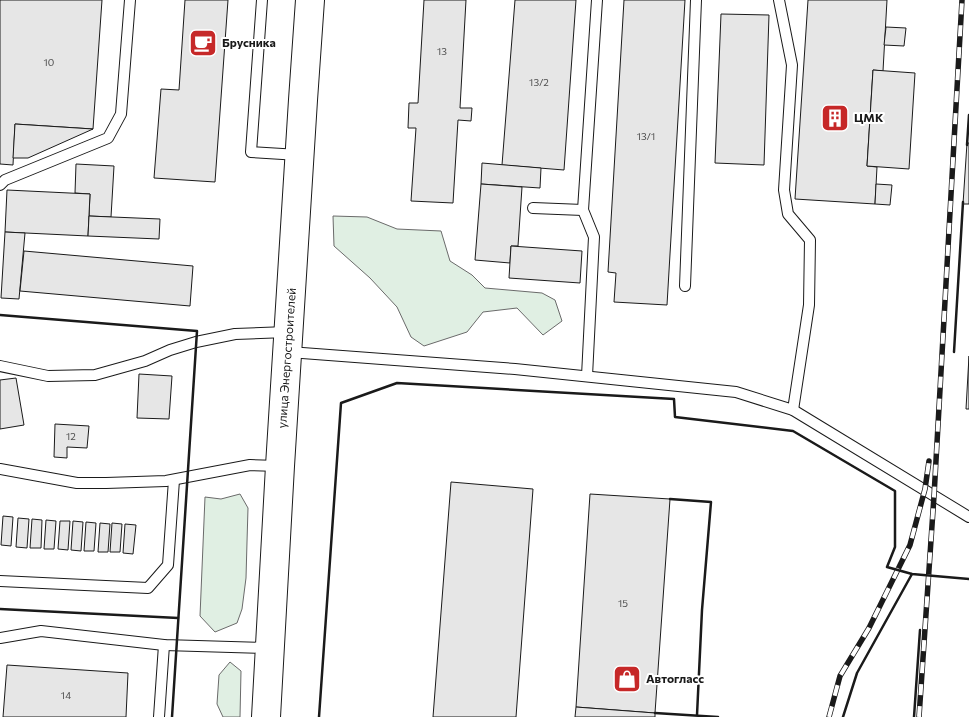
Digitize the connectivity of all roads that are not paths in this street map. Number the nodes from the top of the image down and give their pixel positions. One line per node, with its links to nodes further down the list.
1 (130, 0): 8 (lane)
2 (262, 0): 7 (lane)
3 (310, 0): 7 (main road, улица Энергостроителей)
4 (597, 0): 10 (lane)
5 (696, 0): 11 (lane)
6 (778, 0): 15 (lane)
7 (299, 155): 12 (main road, улица Энергостроителей)
8 (0, 185)
9 (533, 208): 10 (lane)
10 (583, 210): 14 (lane)
11 (685, 286)
12 (288, 342): 13 (lane); 14 (lane); 16 (main road, улица Энергостроителей)
13 (0, 366)
14 (587, 376): 15 (lane)
15 (793, 410): 19 (lane)
16 (280, 466): 18 (lane); 23 (main road, улица Энергостроителей)
17 (0, 469): 18 (lane)
18 (174, 480): 20 (lane)
19 (969, 516)
20 (0, 582)
21 (0, 638): 22 (lane)
22 (164, 645): 23 (lane); 24 (lane)
23 (270, 648): 25 (main road, улица Энергостроителей)
24 (159, 717)
25 (266, 717)

